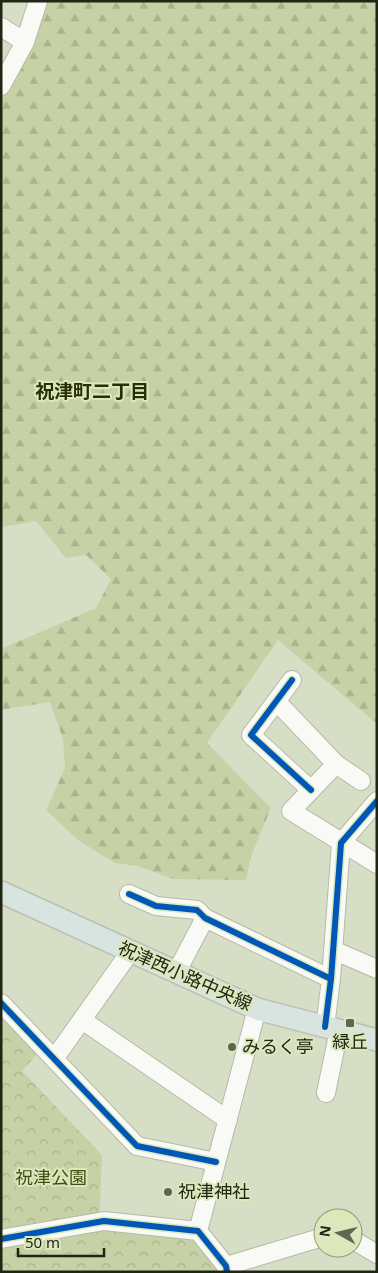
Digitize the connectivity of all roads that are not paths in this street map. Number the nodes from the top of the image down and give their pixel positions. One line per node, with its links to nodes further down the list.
1 (38, 1): 3 (street)
2 (1, 27): 3 (street)
3 (25, 42): 4 (street)
4 (7, 62): 5 (street)
5 (1, 86)
6 (292, 680): 7 (street)
7 (277, 702): 8 (street); 10 (street)
8 (336, 764): 9 (street); 10 (street)
9 (361, 781)
10 (311, 790): 12 (street)
11 (377, 801): 12 (street)
12 (340, 843): 13 (street); 17 (street)
13 (377, 864)
14 (2, 894): 18 (main road, 祝津西小路中央線)
15 (129, 894): 16 (street)
16 (205, 918): 20 (street); 21 (street)
17 (333, 950): 19 (street); 21 (street)
18 (130, 952): 20 (main road, 祝津西小路中央線); 24 (street)
19 (377, 969)
20 (176, 973): 23 (main road, 祝津西小路中央線)
21 (331, 979): 25 (street)
22 (1, 1003): 27 (street)
23 (257, 1008): 25 (main road, 祝津西小路中央線); 29 (street)
24 (82, 1020): 27 (street); 29 (street)
25 (332, 1028): 26 (main road, 祝津西小路中央線); 28 (street)
26 (377, 1040)
27 (54, 1059): 30 (street)
28 (326, 1093)
29 (228, 1120): 30 (street)
30 (216, 1162): 31 (street)
31 (198, 1231): 32 (street); 36 (street)
32 (1, 1239)
33 (313, 1240): 36 (street)
34 (363, 1246): 35 (street)
35 (377, 1254)
36 (226, 1269)

